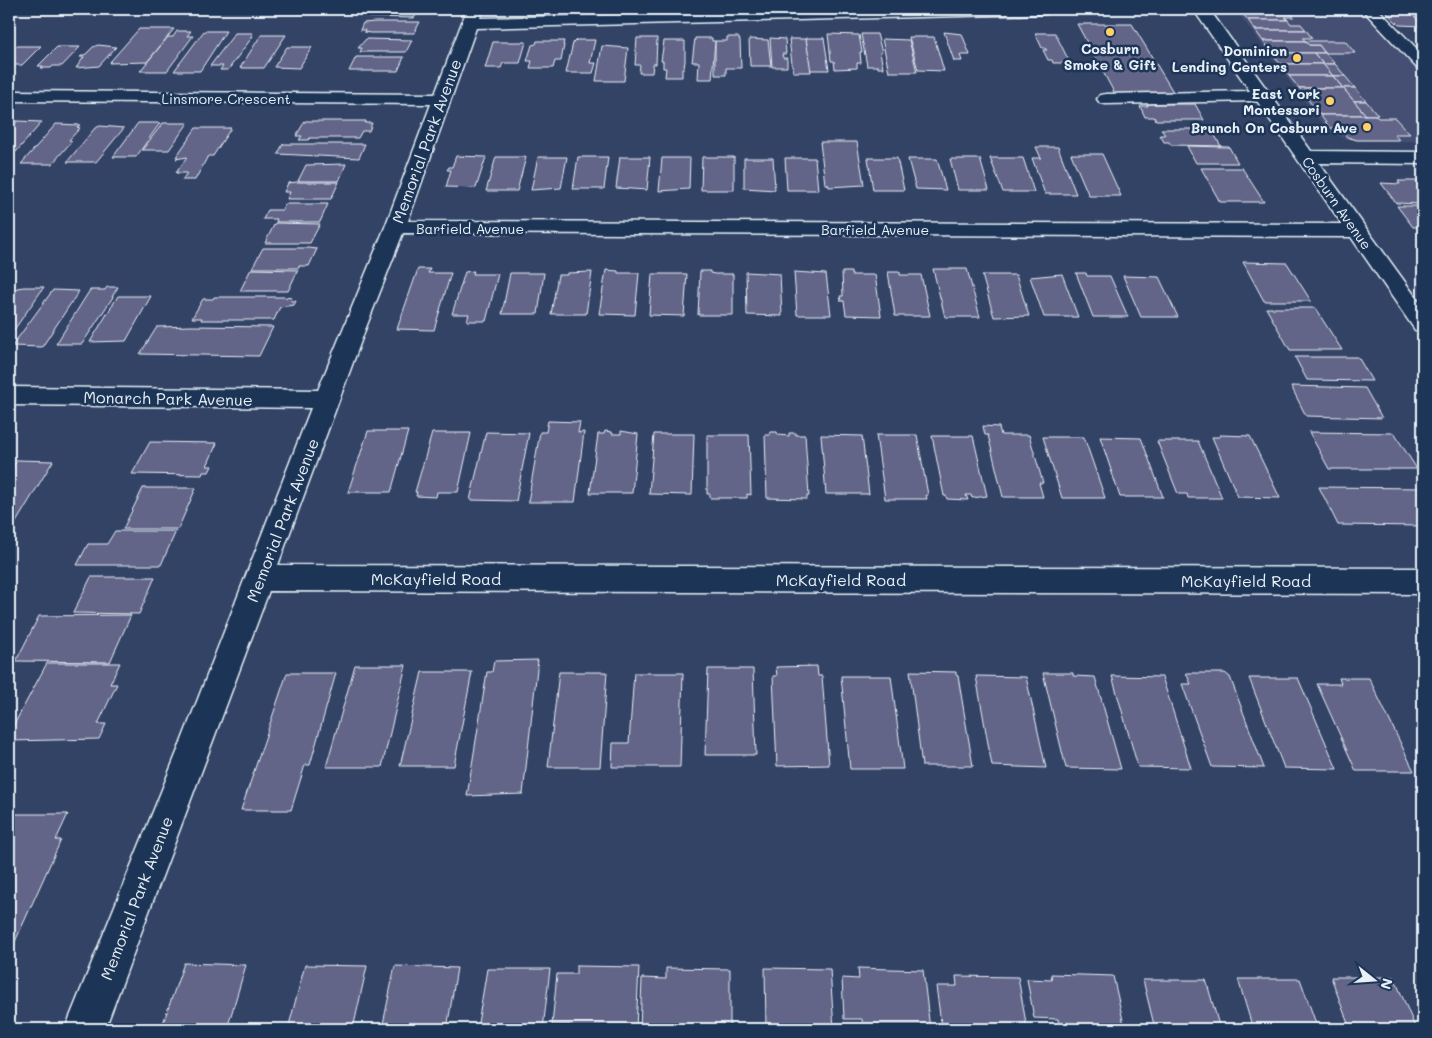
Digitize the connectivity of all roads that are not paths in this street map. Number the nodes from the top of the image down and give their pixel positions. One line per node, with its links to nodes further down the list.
1 (1046, 9): 4 (street)
2 (1201, 9): 7 (street, Cosburn Avenue)
3 (1370, 9): 5 (street)
4 (473, 16): 8 (street, Memorial Park Avenue)
5 (1423, 64)
6 (9, 96): 8 (street, Linsmore Crescent)
7 (1262, 96): 9 (street); 10 (street, Cosburn Avenue)
8 (442, 99): 12 (street, Memorial Park Avenue)
9 (1106, 99)
10 (1305, 157): 11 (street); 13 (street, Cosburn Avenue)
11 (1423, 158)
12 (395, 227): 13 (street, Barfield Avenue); 16 (street, Memorial Park Avenue)
13 (1356, 231): 14 (street, Cosburn Avenue)
14 (1423, 324)
15 (9, 396): 16 (street, Monarch Park Avenue)
16 (328, 399): 17 (street, Memorial Park Avenue)
17 (260, 578): 18 (street, McKayfield Road); 19 (street, Memorial Park Avenue)
18 (1423, 581)
19 (85, 1029)

